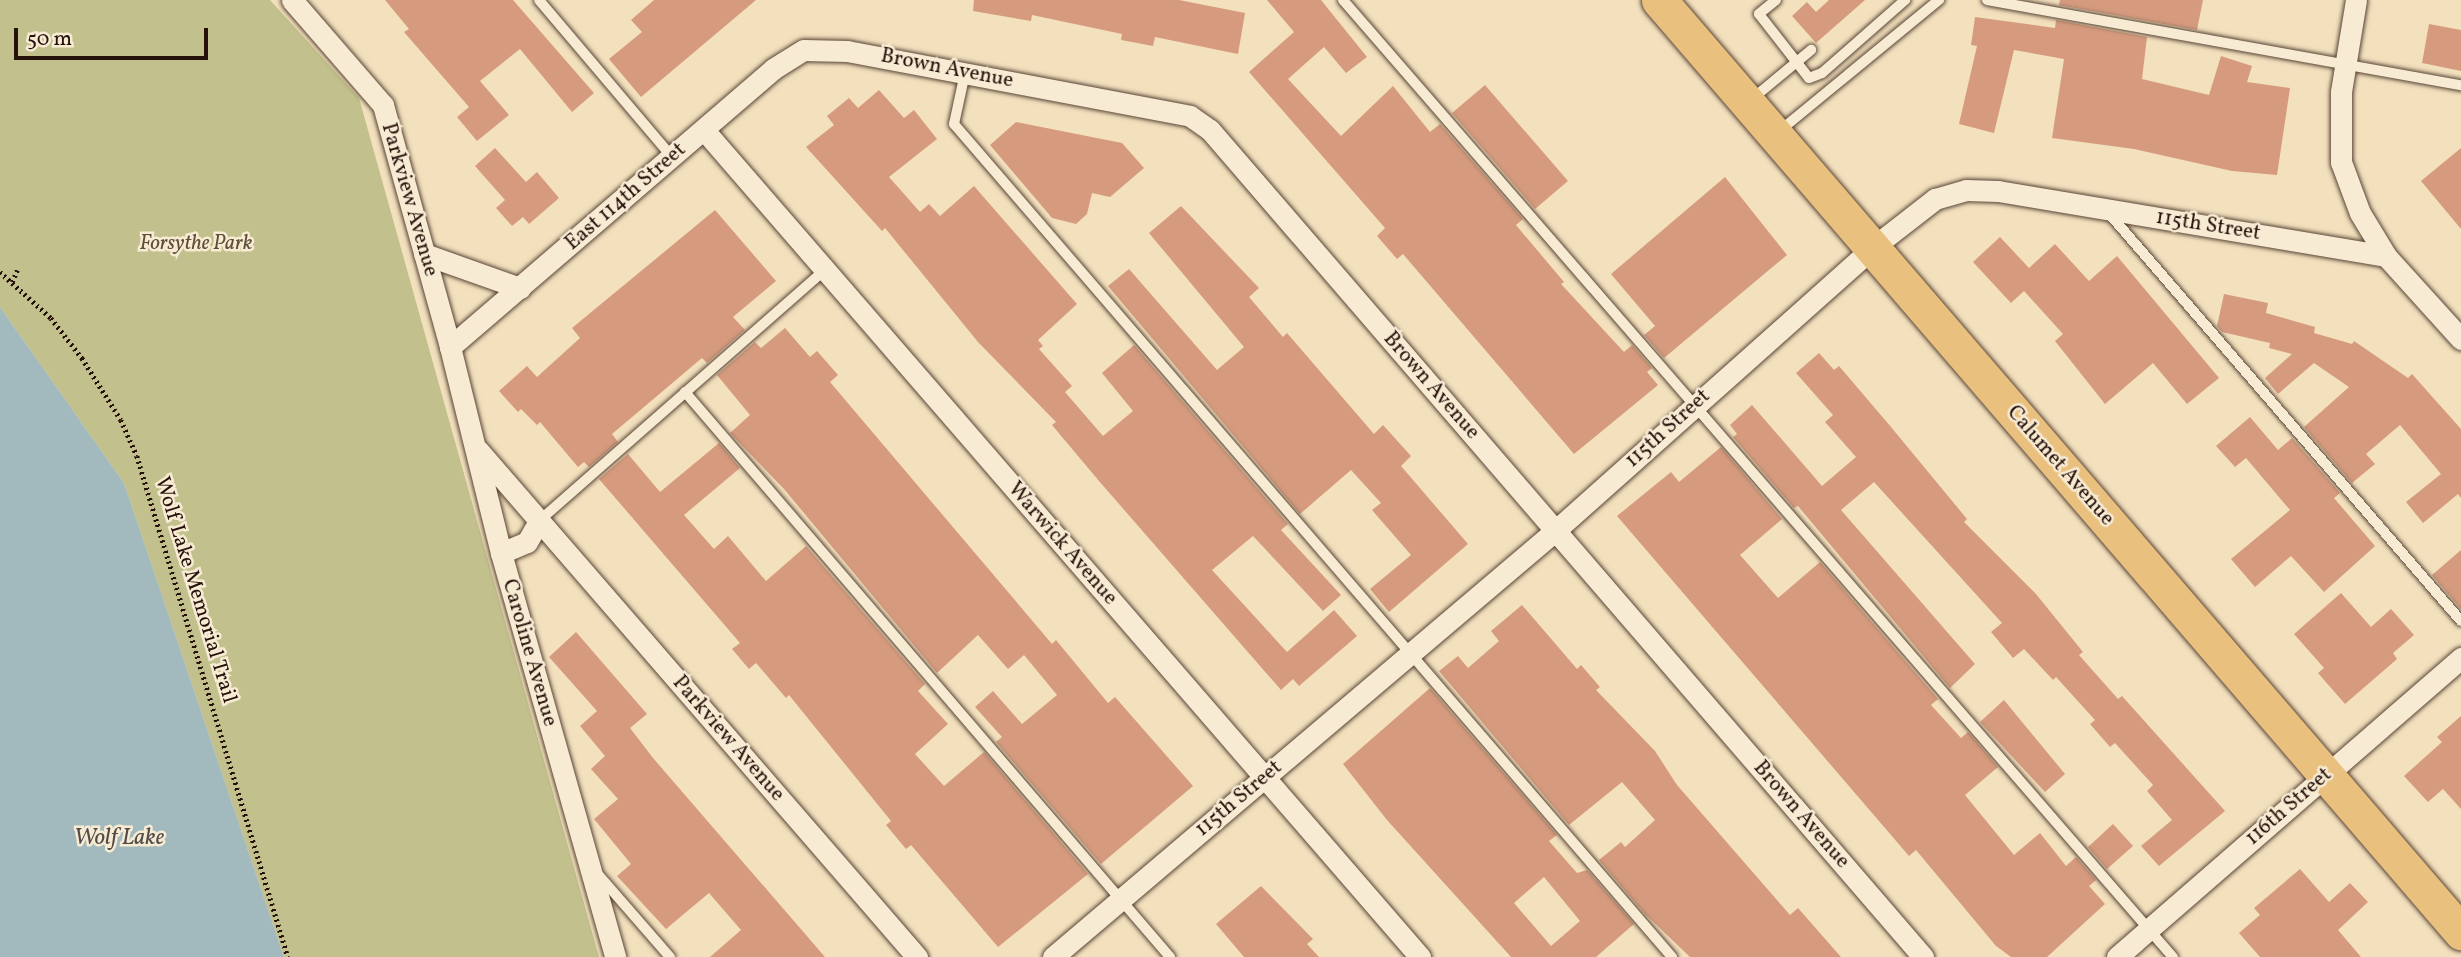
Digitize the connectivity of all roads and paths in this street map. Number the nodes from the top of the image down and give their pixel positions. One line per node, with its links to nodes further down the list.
1 (292, 0): 22 (street, Parkview Avenue)
2 (538, 0): 19 (lane)
3 (1343, 0): 32 (lane)
4 (1659, 0): 16 (main road, Calumet Avenue)
5 (1776, 0): 12 (lane)
6 (1905, 0): 12 (lane)
7 (1939, 0): 18 (lane)
8 (1987, 0): 13 (lane)
9 (2356, 0): 13 (street)
10 (804, 50): 14 (street, Brown Avenue); 17 (street, East 114th Street)
11 (1811, 50): 12 (lane)
12 (1797, 62): 16 (lane)
13 (2345, 65): 15 (lane); 23 (street)
14 (965, 73): 35 (street, Brown Avenue); 38 (lane)
15 (2461, 85)
16 (1747, 103): 18 (main road, Calumet Avenue)
17 (704, 130): 19 (street, East 114th Street); 25 (street, Warwick Avenue)
18 (1775, 135): 21 (main road, Calumet Avenue)
19 (673, 158): 28 (street, East 114th Street)
20 (2105, 209): 21 (street, 115th Street); 23 (street, 115th Street); 37 (lane)
21 (1872, 248): 32 (street, 115th Street); 40 (main road, Calumet Avenue)
22 (424, 254): 28 (street); 30 (street, Parkview Avenue)
23 (2386, 256): 29 (street)
24 (17, 270): 27 (path)
25 (825, 270): 31 (lane); 41 (street, Warwick Avenue)
26 (0, 272): 27 (path, Wolf Lake Memorial Trail)
27 (12, 282): 46 (path, Wolf Lake Memorial Trail)
28 (520, 288): 30 (street, East 114th Street)
29 (2461, 340)
30 (450, 347): 33 (street, Caroline Avenue)
31 (685, 392): 34 (lane); 43 (lane)
32 (1695, 405): 35 (street, 115th Street); 44 (lane)
33 (474, 445): 34 (street, Parkview Avenue); 36 (street, Caroline Avenue)
34 (539, 521): 36 (street); 49 (street, Parkview Avenue)
35 (1556, 530): 38 (street, 115th Street); 54 (street, Brown Avenue)
36 (500, 553): 42 (street, Caroline Avenue)
37 (2461, 621)
38 (1411, 653): 41 (street, 115th Street); 53 (lane)
39 (2461, 658): 40 (street, 116th Street)
40 (2325, 775): 44 (street, 116th Street); 45 (main road, Calumet Avenue)
41 (1264, 778): 43 (street, 115th Street); 52 (street, Warwick Avenue)
42 (590, 866): 47 (street, Caroline Avenue); 48 (lane)
43 (1121, 900): 50 (street, 115th Street); 51 (lane)
44 (2149, 930): 55 (street, 116th Street); 56 (lane)
45 (2461, 932)
46 (288, 957)
47 (615, 957)
48 (670, 957)
49 (917, 957)
50 (1053, 957)
51 (1170, 957)
52 (1420, 957)
53 (1672, 957)
54 (1923, 957)
55 (2117, 957)
56 (2173, 957)

